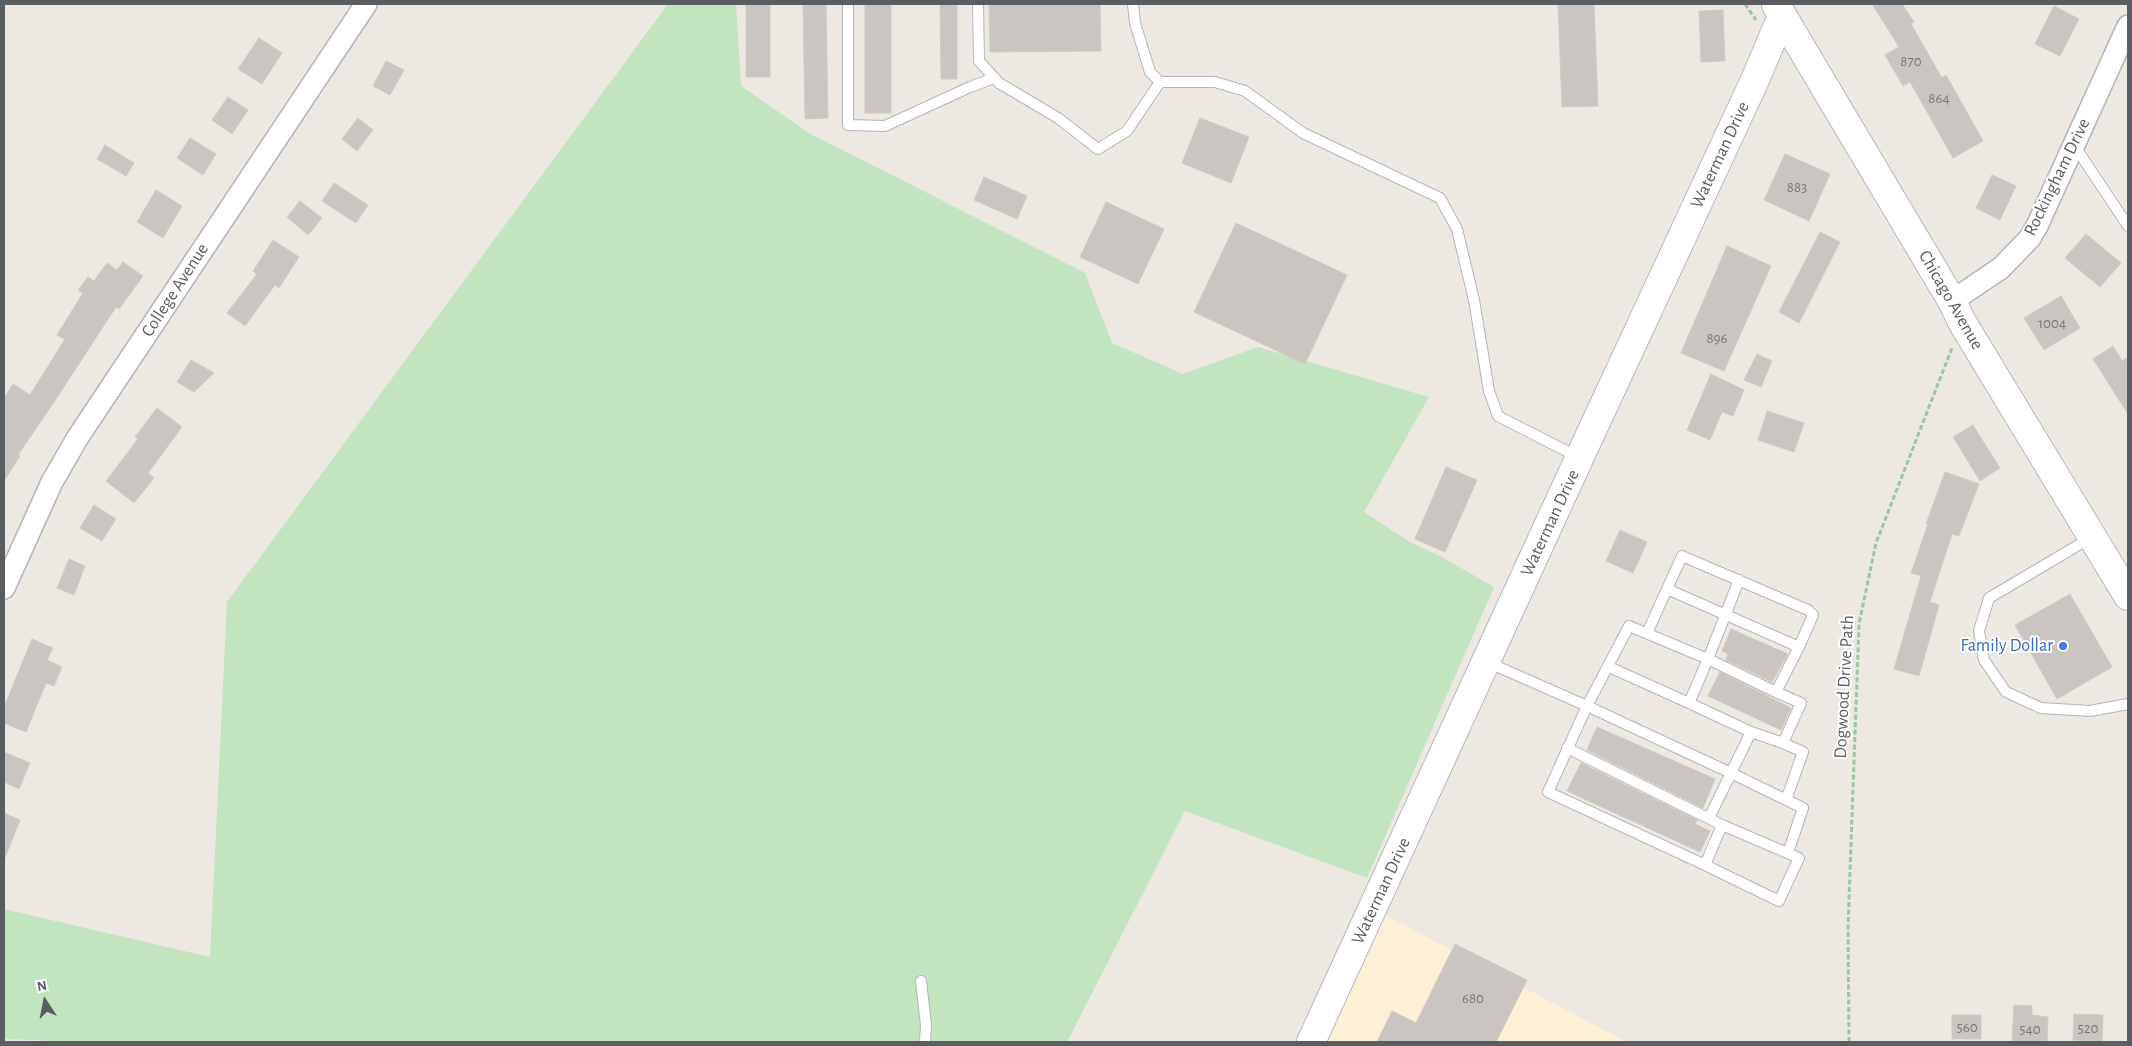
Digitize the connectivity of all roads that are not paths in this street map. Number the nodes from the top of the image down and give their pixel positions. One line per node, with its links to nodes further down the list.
1 (366, 4): 15 (street, College Avenue)
2 (848, 4): 7 (lane)
3 (978, 4): 7 (lane)
4 (1133, 4): 8 (lane)
5 (1774, 9): 11 (street, Chicago Avenue); 12 (street, Waterman Drive)
6 (2127, 30): 9 (street, Rockingham Drive)
7 (994, 78): 8 (lane)
8 (1160, 82): 12 (lane)
9 (2073, 145): 10 (lane); 11 (street, Rockingham Drive)
10 (2128, 226)
11 (1957, 311): 13 (street, Chicago Avenue)
12 (1579, 458): 22 (street, Waterman Drive)
13 (2093, 536): 17 (street, Chicago Avenue); 26 (lane)
14 (1739, 580): 16 (lane); 18 (lane); 20 (lane)
15 (4, 588)
16 (1667, 589): 18 (lane); 19 (lane)
17 (2128, 596)
18 (1726, 614): 20 (lane); 21 (lane)
19 (1648, 633): 21 (lane); 23 (lane)
20 (1799, 647): 24 (lane)
21 (1708, 658): 24 (lane); 25 (lane)
22 (1486, 662): 27 (lane); 39 (street, Waterman Drive)
23 (1609, 667): 25 (lane); 27 (lane)
24 (1776, 692): 29 (lane)
25 (1689, 703): 28 (lane)
26 (2128, 704)
27 (1586, 706): 30 (lane); 31 (lane)
28 (1751, 732): 29 (lane); 31 (lane)
29 (1782, 743): 32 (lane)
30 (1567, 748): 33 (lane); 36 (lane)
31 (1731, 773): 32 (lane); 33 (lane)
32 (1786, 800): 35 (lane)
33 (1709, 818): 34 (lane)
34 (1722, 825): 35 (lane); 36 (lane)
35 (1788, 853): 36 (lane)
36 (1705, 865)
37 (922, 981): 38 (lane)
38 (925, 1042)
39 (1311, 1042)

